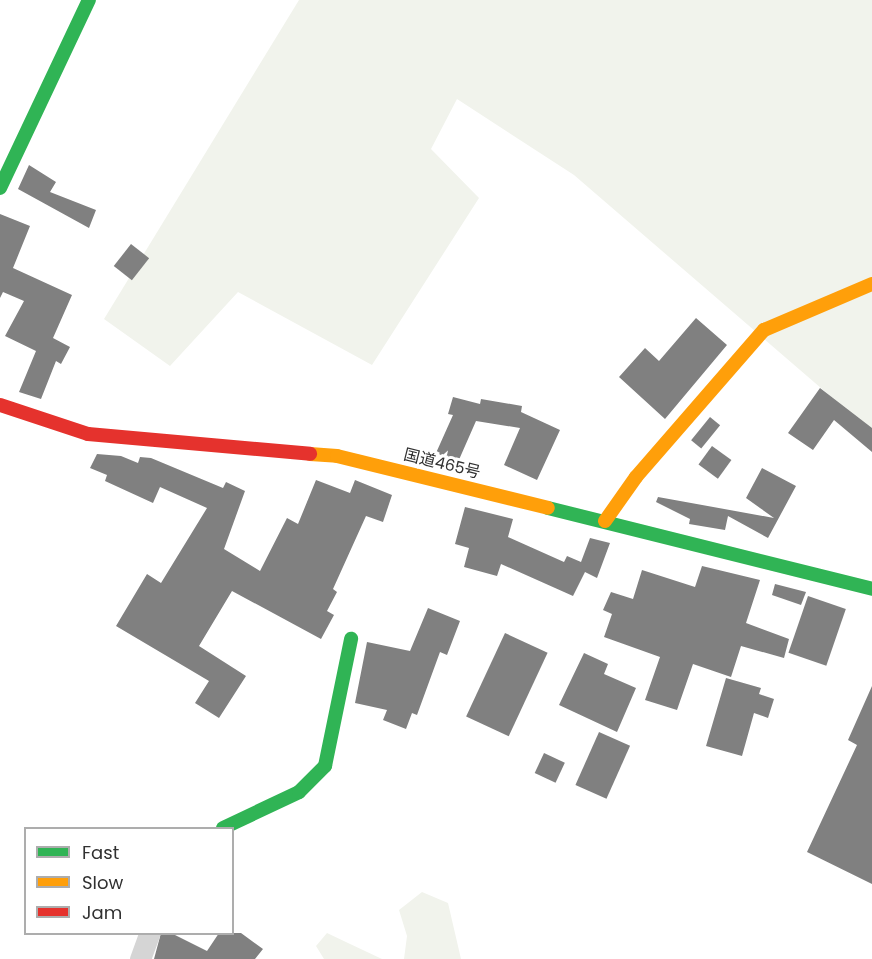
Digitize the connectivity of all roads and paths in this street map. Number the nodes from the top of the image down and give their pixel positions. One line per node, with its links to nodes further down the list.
1 (89, 0): 2 (main road)
2 (0, 188)
3 (872, 284): 5 (main road)
4 (0, 405): 5 (main road, 国道465号)
5 (605, 521): 6 (main road, 国道465号)
6 (872, 589)
7 (351, 639): 8 (main road)
8 (225, 827)
9 (148, 935): 10 (street)
10 (140, 959)

